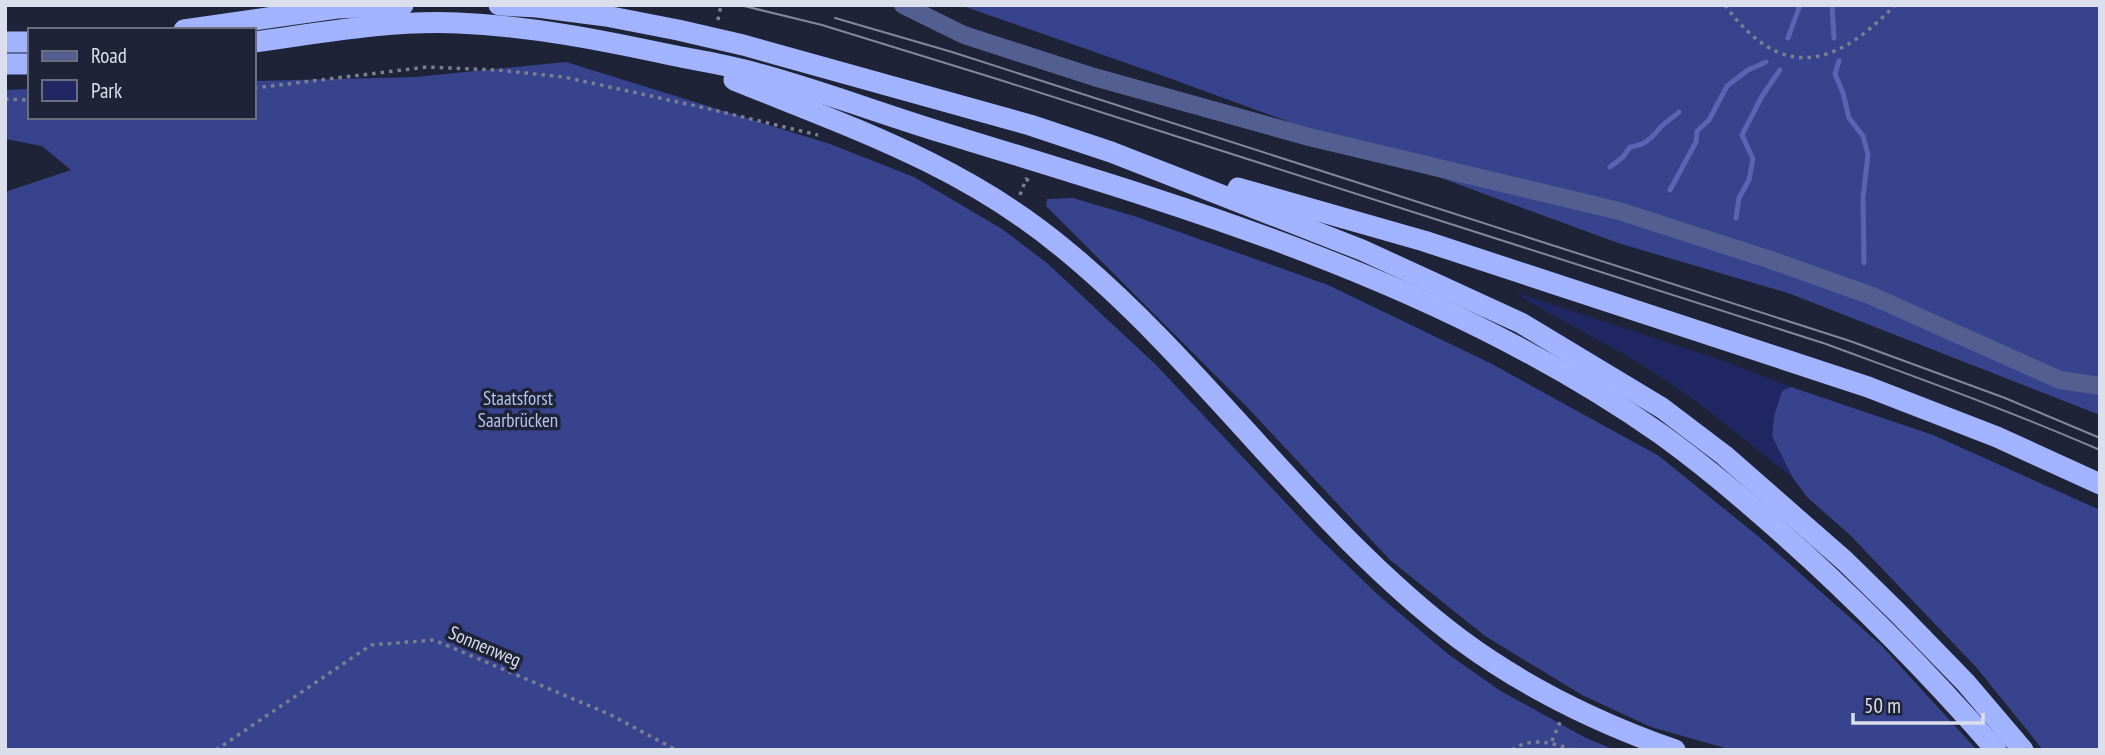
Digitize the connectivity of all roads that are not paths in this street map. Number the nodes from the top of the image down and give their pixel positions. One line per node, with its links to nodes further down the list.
1 (403, 5): 4 (highway)
2 (499, 5): 11 (highway)
3 (903, 5): 12 (lane)
4 (198, 28)
5 (256, 41): 8 (highway)
6 (5, 42): 7 (highway)
7 (28, 42)
8 (674, 55): 14 (highway); 15 (highway)
9 (5, 64): 10 (highway)
10 (28, 64)
11 (1111, 152): 13 (highway); 16 (highway)
12 (2100, 386)
13 (2100, 484)
14 (1675, 750)
15 (1996, 750)
16 (2023, 750)

